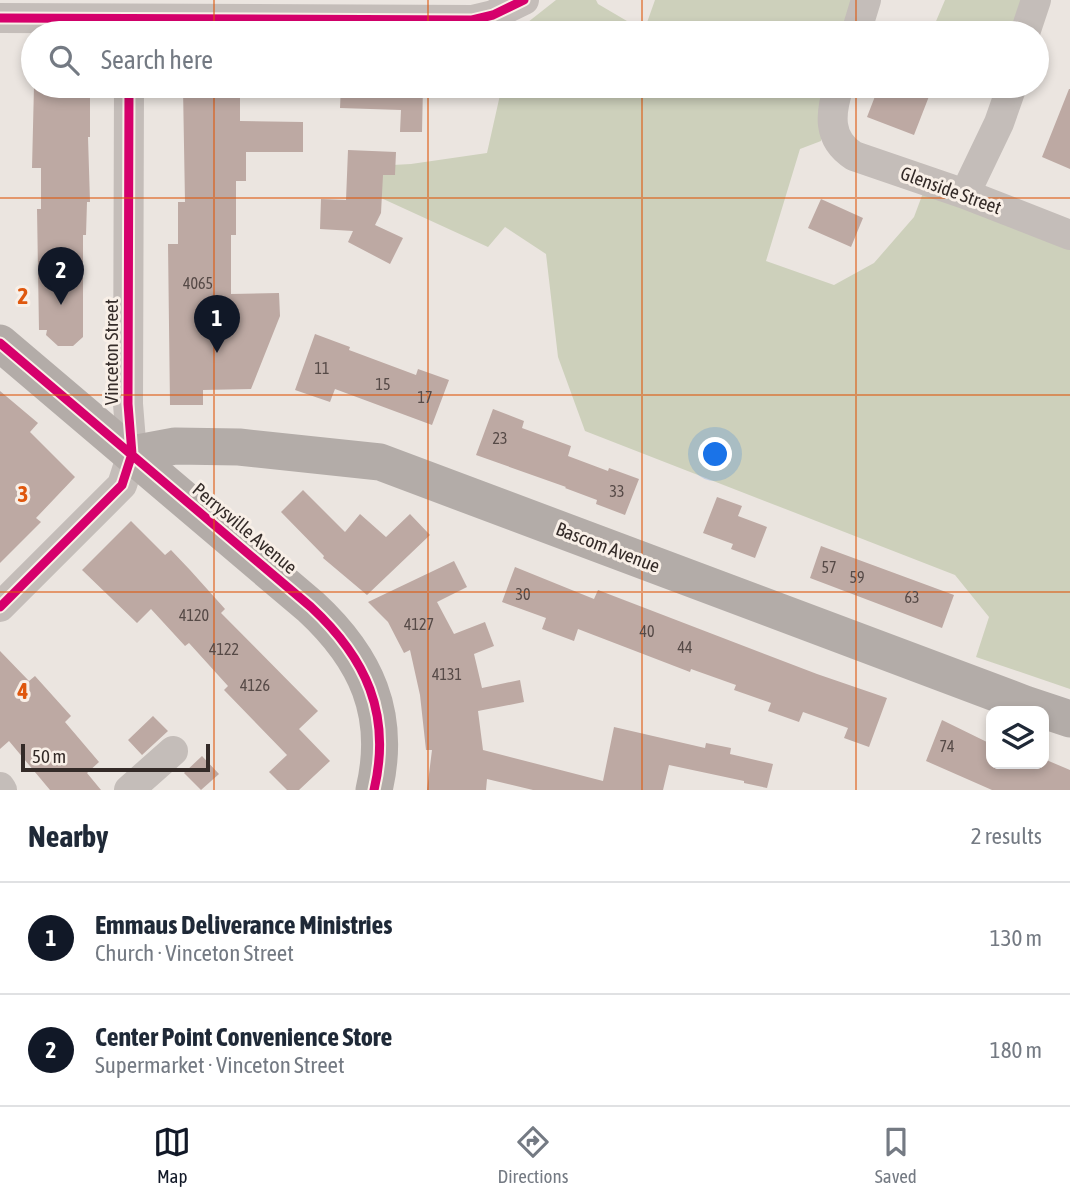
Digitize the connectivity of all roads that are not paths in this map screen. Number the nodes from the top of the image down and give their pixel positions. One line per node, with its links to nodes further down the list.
1 (523, 0): 4 (street)
2 (866, 0): 7 (street)
3 (1036, 0): 8 (street)
4 (338, 9): 5 (street)
5 (129, 17): 6 (street)
6 (0, 18)
7 (860, 21)
8 (1029, 21)
9 (129, 98): 15 (street, Vinceton Street)
10 (836, 98): 12 (street, Glenside Street)
11 (1008, 98): 12 (street)
12 (965, 194): 13 (street, Glenside Street)
13 (1070, 235)
14 (0, 343): 15 (main road, Perrysville Avenue)
15 (132, 454): 16 (street, Vinceton Street); 17 (main road, Bascom Avenue); 20 (main road, Perrysville Avenue)
16 (0, 607)
17 (1070, 719)
18 (173, 751): 19 (street)
19 (129, 790)
20 (374, 790)

